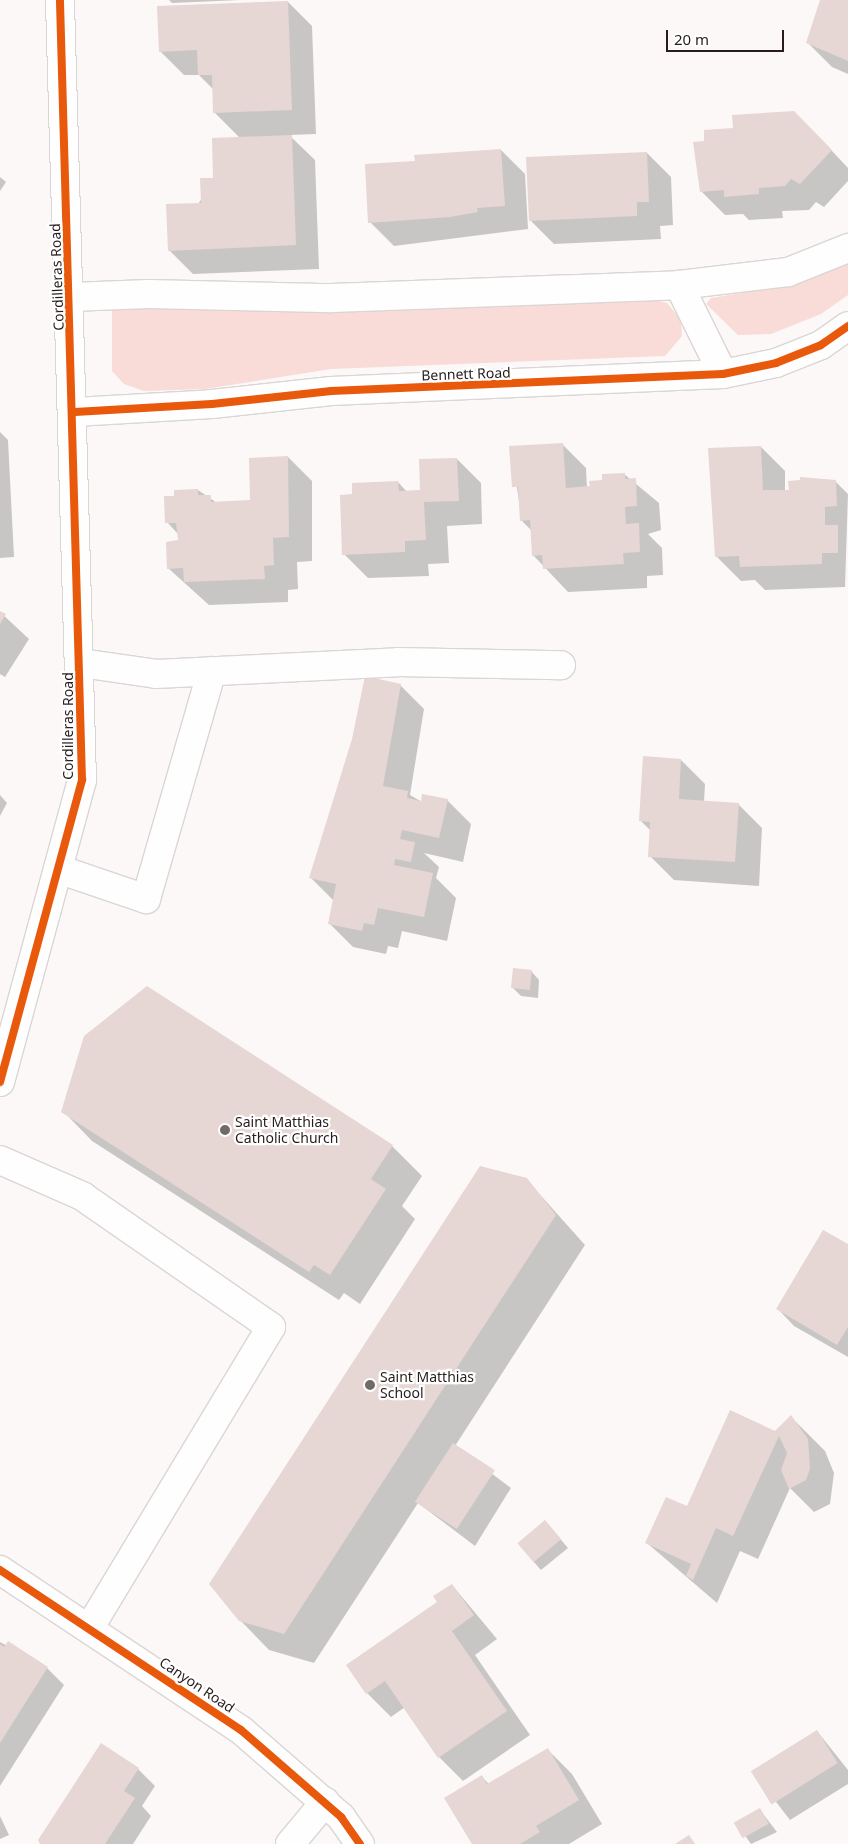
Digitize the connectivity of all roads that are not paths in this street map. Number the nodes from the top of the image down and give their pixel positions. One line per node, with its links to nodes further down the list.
1 (60, 0): 4 (street, Cordilleras Road)
2 (848, 248): 3 (street)
3 (679, 285): 4 (street); 6 (street)
4 (70, 297): 7 (street, Cordilleras Road)
5 (848, 326): 6 (street, Bennett Road)
6 (723, 374): 7 (street, Bennett Road)
7 (75, 412): 8 (street, Cordilleras Road)
8 (81, 663): 10 (street); 11 (street, Cordilleras Road)
9 (561, 665): 10 (street)
10 (212, 671): 11 (street)
11 (58, 868): 12 (street, Cordilleras Road)
12 (0, 1082)
13 (0, 1160): 15 (street)
14 (0, 1570): 15 (street, Canyon Road)
15 (90, 1627): 16 (street, Canyon Road)
16 (325, 1802): 17 (street); 18 (street, Canyon Road)
17 (290, 1844)
18 (360, 1844)

